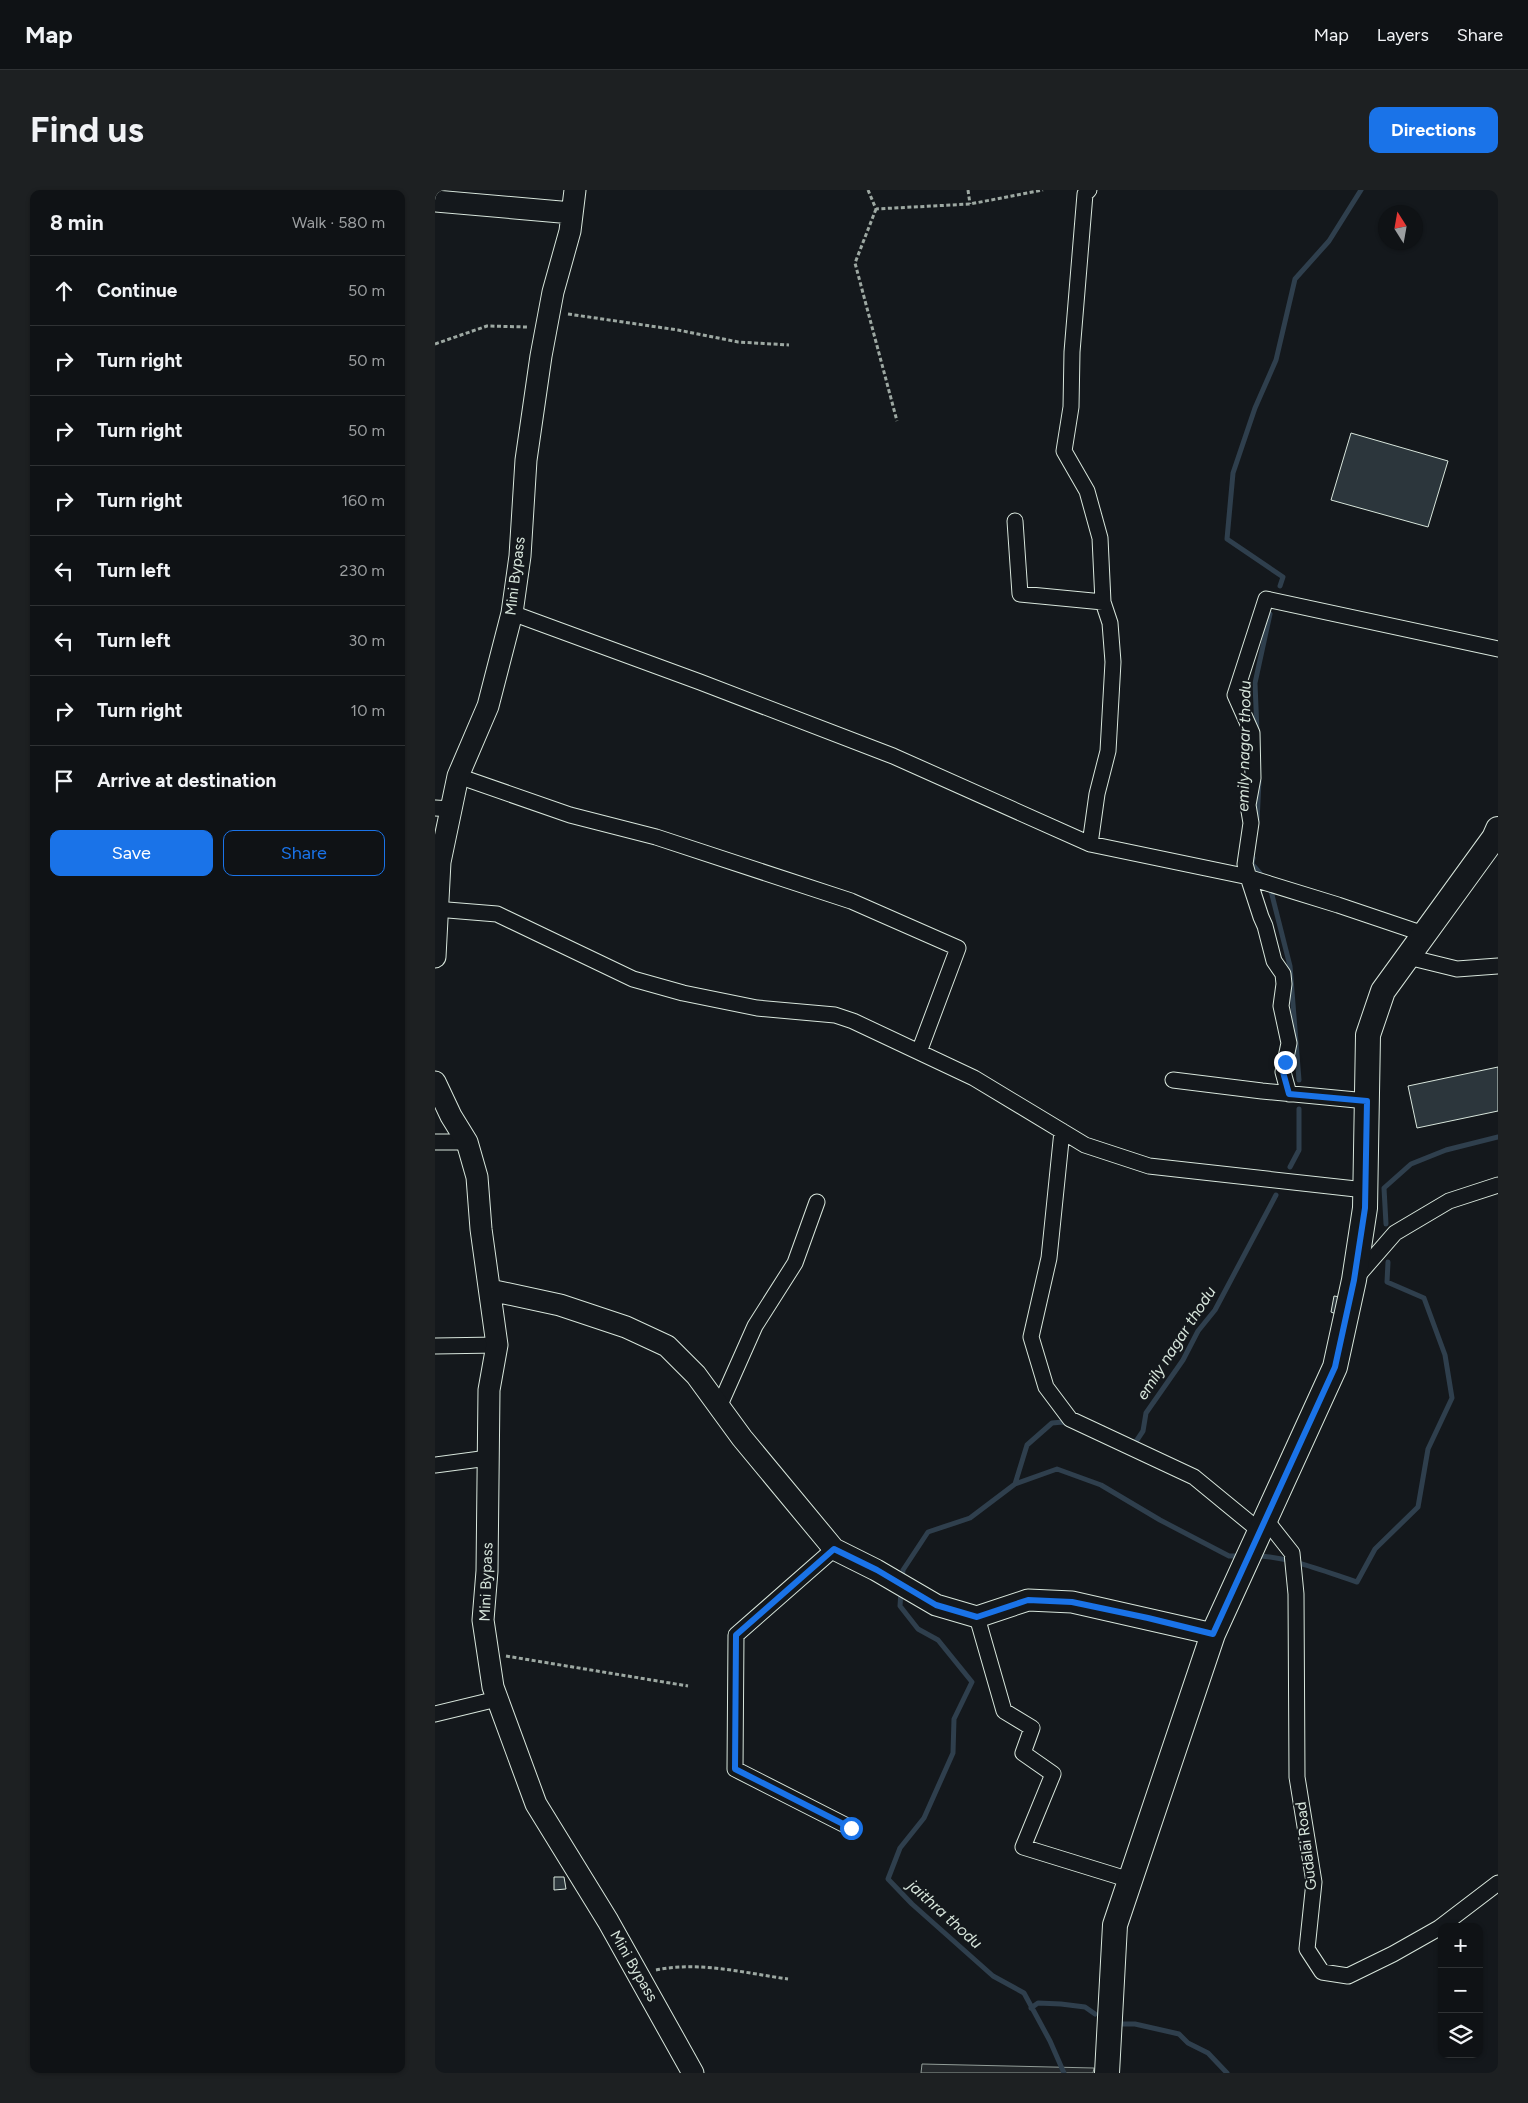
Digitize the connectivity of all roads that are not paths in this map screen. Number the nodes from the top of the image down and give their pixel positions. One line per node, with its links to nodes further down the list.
1 (575, 190): 4 (main road, Mini Bypass)
2 (1089, 190): 6 (street)
3 (435, 201): 4 (main road)
4 (572, 213): 7 (main road, Mini Bypass)
5 (1015, 521): 6 (street)
6 (1103, 602): 12 (street)
7 (512, 614): 9 (main road, Mini Bypass); 12 (street)
8 (1498, 650): 13 (street)
9 (458, 776): 10 (main road, Mini Bypass); 19 (street)
10 (443, 809): 14 (main road, Mini Bypass)
11 (1498, 830): 15 (main road)
12 (1090, 844): 13 (street)
13 (1249, 878): 15 (street); 22 (street)
14 (436, 909): 17 (main road, Mini Bypass); 19 (street)
15 (1424, 934): 16 (main road)
16 (1408, 956): 18 (street); 23 (main road)
17 (435, 957)
18 (1498, 966)
19 (919, 1052): 24 (street)
20 (1173, 1080): 22 (street)
21 (435, 1082): 26 (main road, Mini Bypass)
22 (1289, 1094): 23 (street)
23 (1367, 1101): 28 (main road)
24 (1062, 1131): 28 (street); 37 (street, Gudalai Road)
25 (435, 1142): 26 (street)
26 (467, 1142): 31 (main road, Mini Bypass)
27 (1498, 1185): 30 (street)
28 (1365, 1190): 30 (main road)
29 (817, 1202): 34 (street)
30 (1354, 1280): 37 (main road)
31 (490, 1290): 32 (main road, Mini Bypass); 34 (main road)
32 (497, 1345): 33 (street); 35 (main road, Mini Bypass)
33 (435, 1346)
34 (719, 1407): 38 (main road)
35 (488, 1458): 36 (street); 41 (main road, Mini Bypass)
36 (435, 1465)
37 (1256, 1541): 40 (main road); 45 (street, Gudalai Road)
38 (834, 1549): 39 (main road); 43 (street)
39 (977, 1617): 40 (main road); 44 (street)
40 (1213, 1634): 44 (main road)
41 (497, 1699): 42 (street); 46 (main road, Mini Bypass)
42 (435, 1714)
43 (851, 1828)
44 (1130, 1880): 47 (main road)
45 (1498, 1883)
46 (693, 2073)
47 (1107, 2073)

